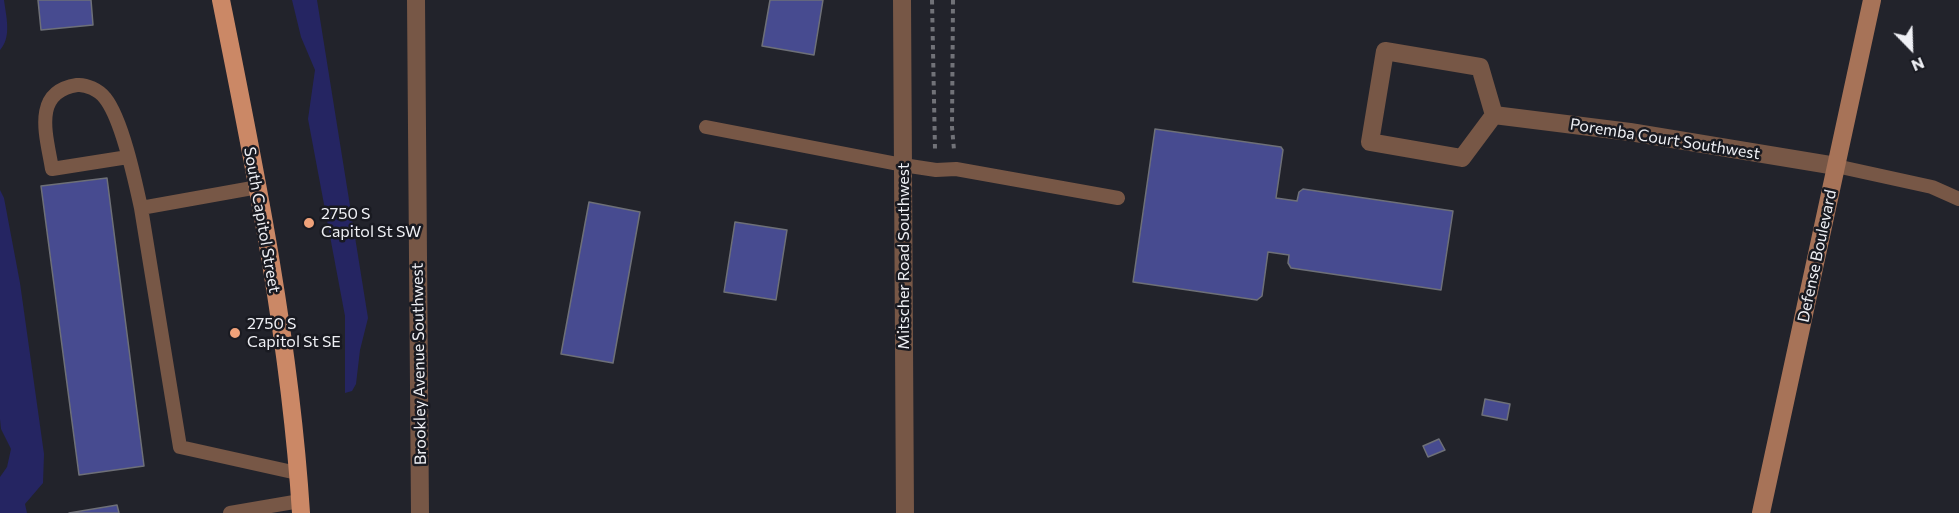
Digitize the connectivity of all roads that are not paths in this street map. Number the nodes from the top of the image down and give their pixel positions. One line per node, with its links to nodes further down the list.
1 (221, 0): 10 (main road, South Capitol Street)
2 (416, 0): 17 (street, Brookley Avenue Southwest)
3 (902, 0): 8 (street, Mitscher Road Southwest)
4 (1872, 0): 9 (street, Defense Boulevard)
5 (1494, 115): 5 (street); 9 (street, Poremba Court Southwest)
6 (706, 127): 8 (lane)
7 (128, 157): 7 (lane); 13 (lane)
8 (903, 165): 11 (lane); 18 (street, Mitscher Road Southwest)
9 (1836, 166): 12 (lane); 19 (street, Defense Boulevard)
10 (258, 187): 13 (lane); 14 (main road, South Capitol Street)
11 (1118, 198)
12 (1959, 199)
13 (141, 208): 14 (lane)
14 (297, 473): 15 (main road, South Capitol Street)
15 (300, 507): 16 (lane)
16 (230, 513)
17 (420, 513)
18 (905, 513)
19 (1761, 513)

